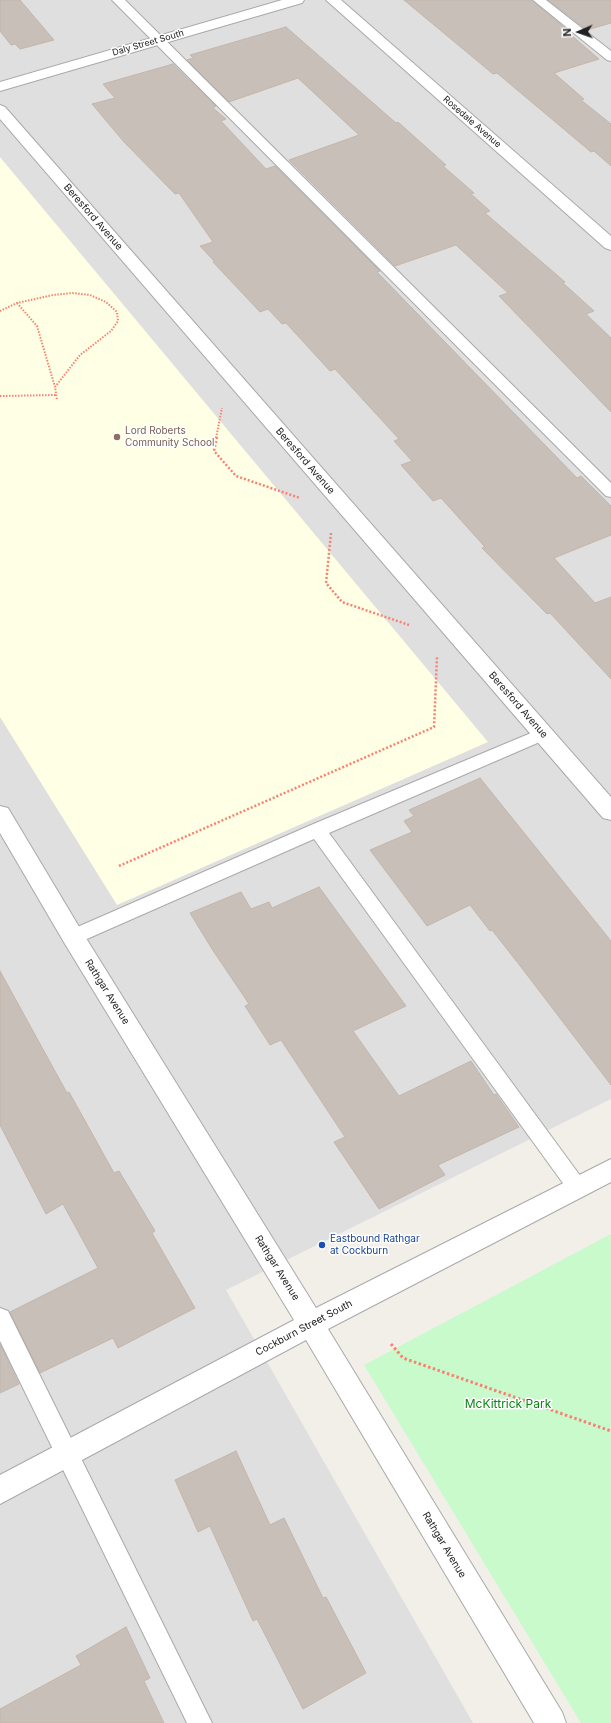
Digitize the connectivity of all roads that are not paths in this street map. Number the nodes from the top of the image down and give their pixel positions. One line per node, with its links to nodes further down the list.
1 (118, 0): 5 (lane)
2 (297, 0): 5 (street, Daly Street South)
3 (333, 0): 9 (street, Rosedale Avenue)
4 (539, 0): 6 (lane)
5 (158, 40): 7 (street, Daly Street South); 10 (lane)
6 (611, 57)
7 (0, 87)
8 (0, 110): 11 (street, Beresford Avenue)
9 (611, 245)
10 (611, 492)
11 (543, 734): 12 (street, Beresford Avenue); 14 (lane)
12 (611, 812)
13 (0, 814): 15 (street, Rathgar Avenue)
14 (317, 830): 15 (lane); 17 (lane)
15 (73, 937): 19 (street, Rathgar Avenue)
16 (611, 1170): 17 (street, Cockburn Street South)
17 (577, 1187): 19 (street, Cockburn Street South)
18 (0, 1318): 20 (lane)
19 (311, 1324): 20 (street, Cockburn Street South); 23 (street, Rathgar Avenue)
20 (67, 1454): 21 (street, Cockburn Street South); 22 (lane)
21 (0, 1490)
22 (200, 1723)
23 (551, 1723)

